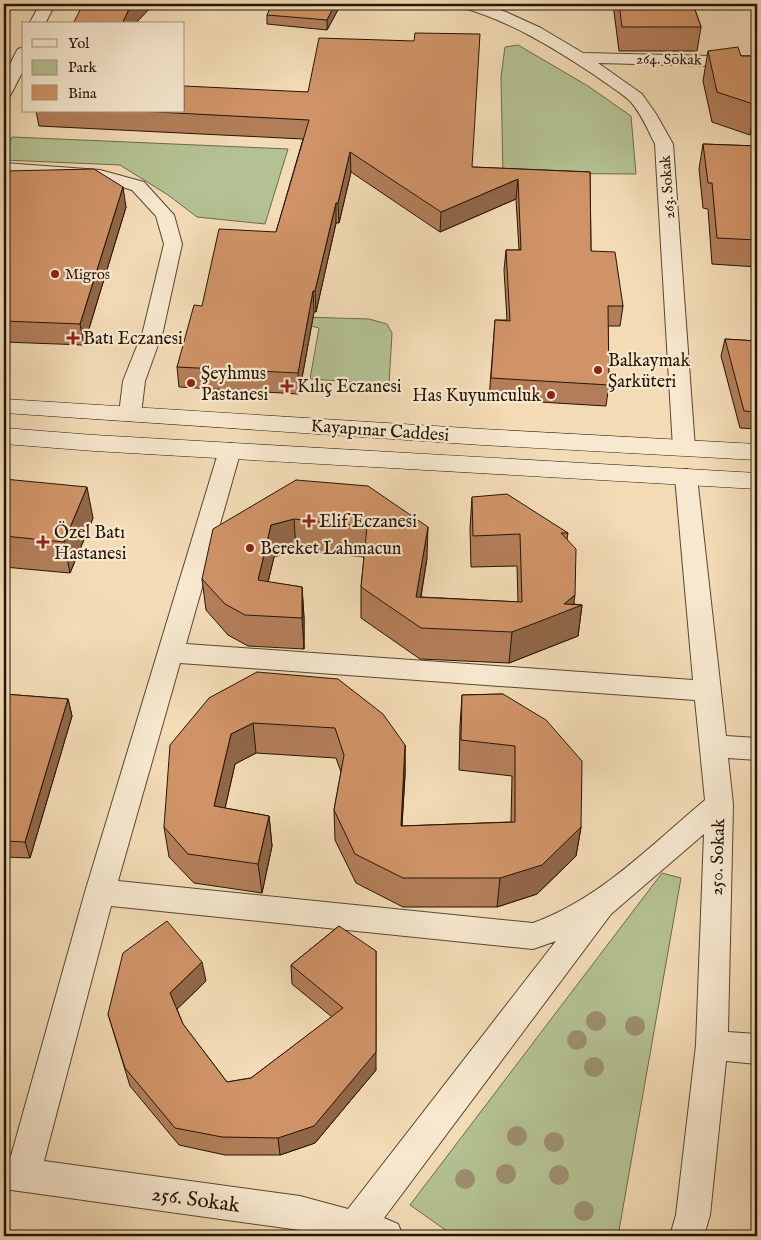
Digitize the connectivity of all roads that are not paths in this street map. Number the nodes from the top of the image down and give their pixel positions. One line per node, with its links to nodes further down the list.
1 (47, 4): 3 (street)
2 (466, 4): 5 (street, 263. Sokak)
3 (38, 22)
4 (22, 56): 7 (street)
5 (581, 58): 6 (street, 264. Sokak); 12 (street, 263. Sokak)
6 (757, 62)
7 (4, 93)
8 (4, 168): 10 (street)
9 (4, 406): 10 (main road, Kayapınar Caddesi)
10 (130, 414): 12 (main road, Kayapınar Caddesi)
11 (4, 436): 13 (main road, Kayapınar Caddesi)
12 (684, 448): 14 (main road, Kayapınar Caddesi)
13 (230, 450): 15 (main road, Kayapınar Caddesi); 17 (street)
14 (757, 452)
15 (686, 477): 16 (main road, Kayapınar Caddesi); 18 (street, 250. Sokak)
16 (757, 481)
17 (172, 653): 18 (street); 22 (street)
18 (708, 691): 19 (street, 250. Sokak)
19 (713, 746): 20 (street); 21 (street, 250. Sokak)
20 (757, 749)
21 (719, 804): 23 (street); 24 (street, 250. Sokak)
22 (100, 892): 23 (street); 26 (street)
23 (603, 903): 27 (street)
24 (712, 1044): 25 (street); 28 (street, 250. Sokak)
25 (757, 1049)
26 (13, 1173): 27 (street, 256. Sokak)
27 (371, 1232)
28 (686, 1236)

